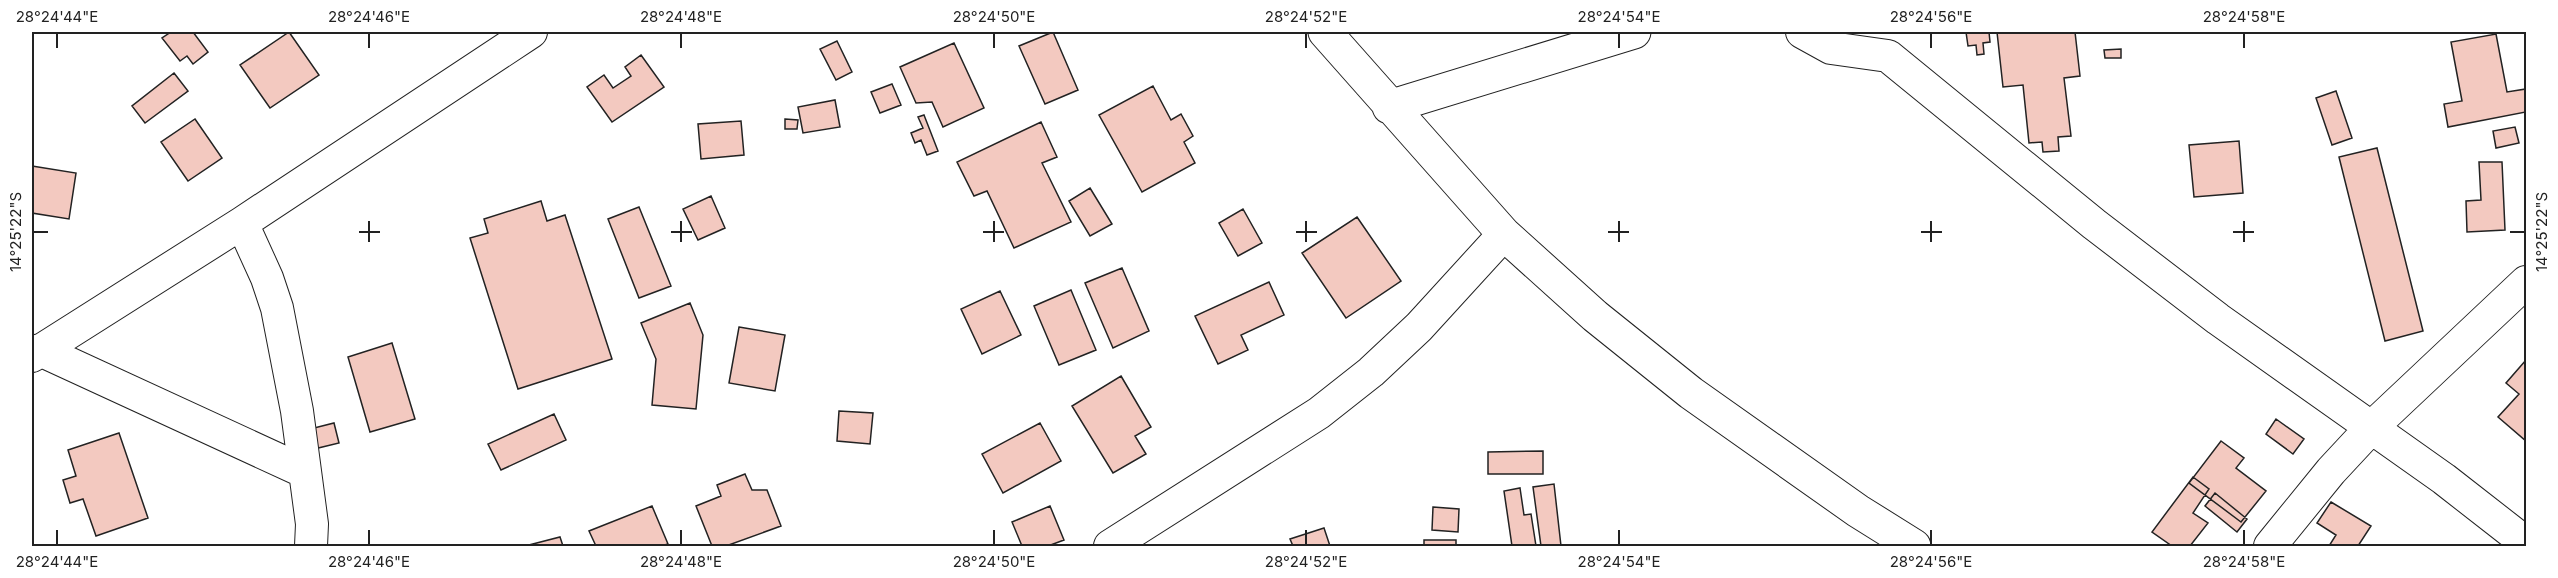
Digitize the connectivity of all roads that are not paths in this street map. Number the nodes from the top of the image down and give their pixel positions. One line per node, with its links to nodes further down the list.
1 (1325, 32): 5 (street)
2 (1634, 32): 5 (street)
3 (1802, 32): 10 (street)
4 (511, 37): 6 (street)
5 (1389, 107): 7 (street)
6 (242, 223): 9 (street); 11 (street)
7 (1504, 234): 14 (street); 15 (street)
8 (2526, 282): 10 (street)
9 (36, 353): 11 (street)
10 (2371, 428): 12 (street); 16 (street)
11 (305, 472): 13 (street)
12 (2526, 543)
13 (311, 546)
14 (1110, 546)
15 (1914, 546)
16 (2270, 546)

